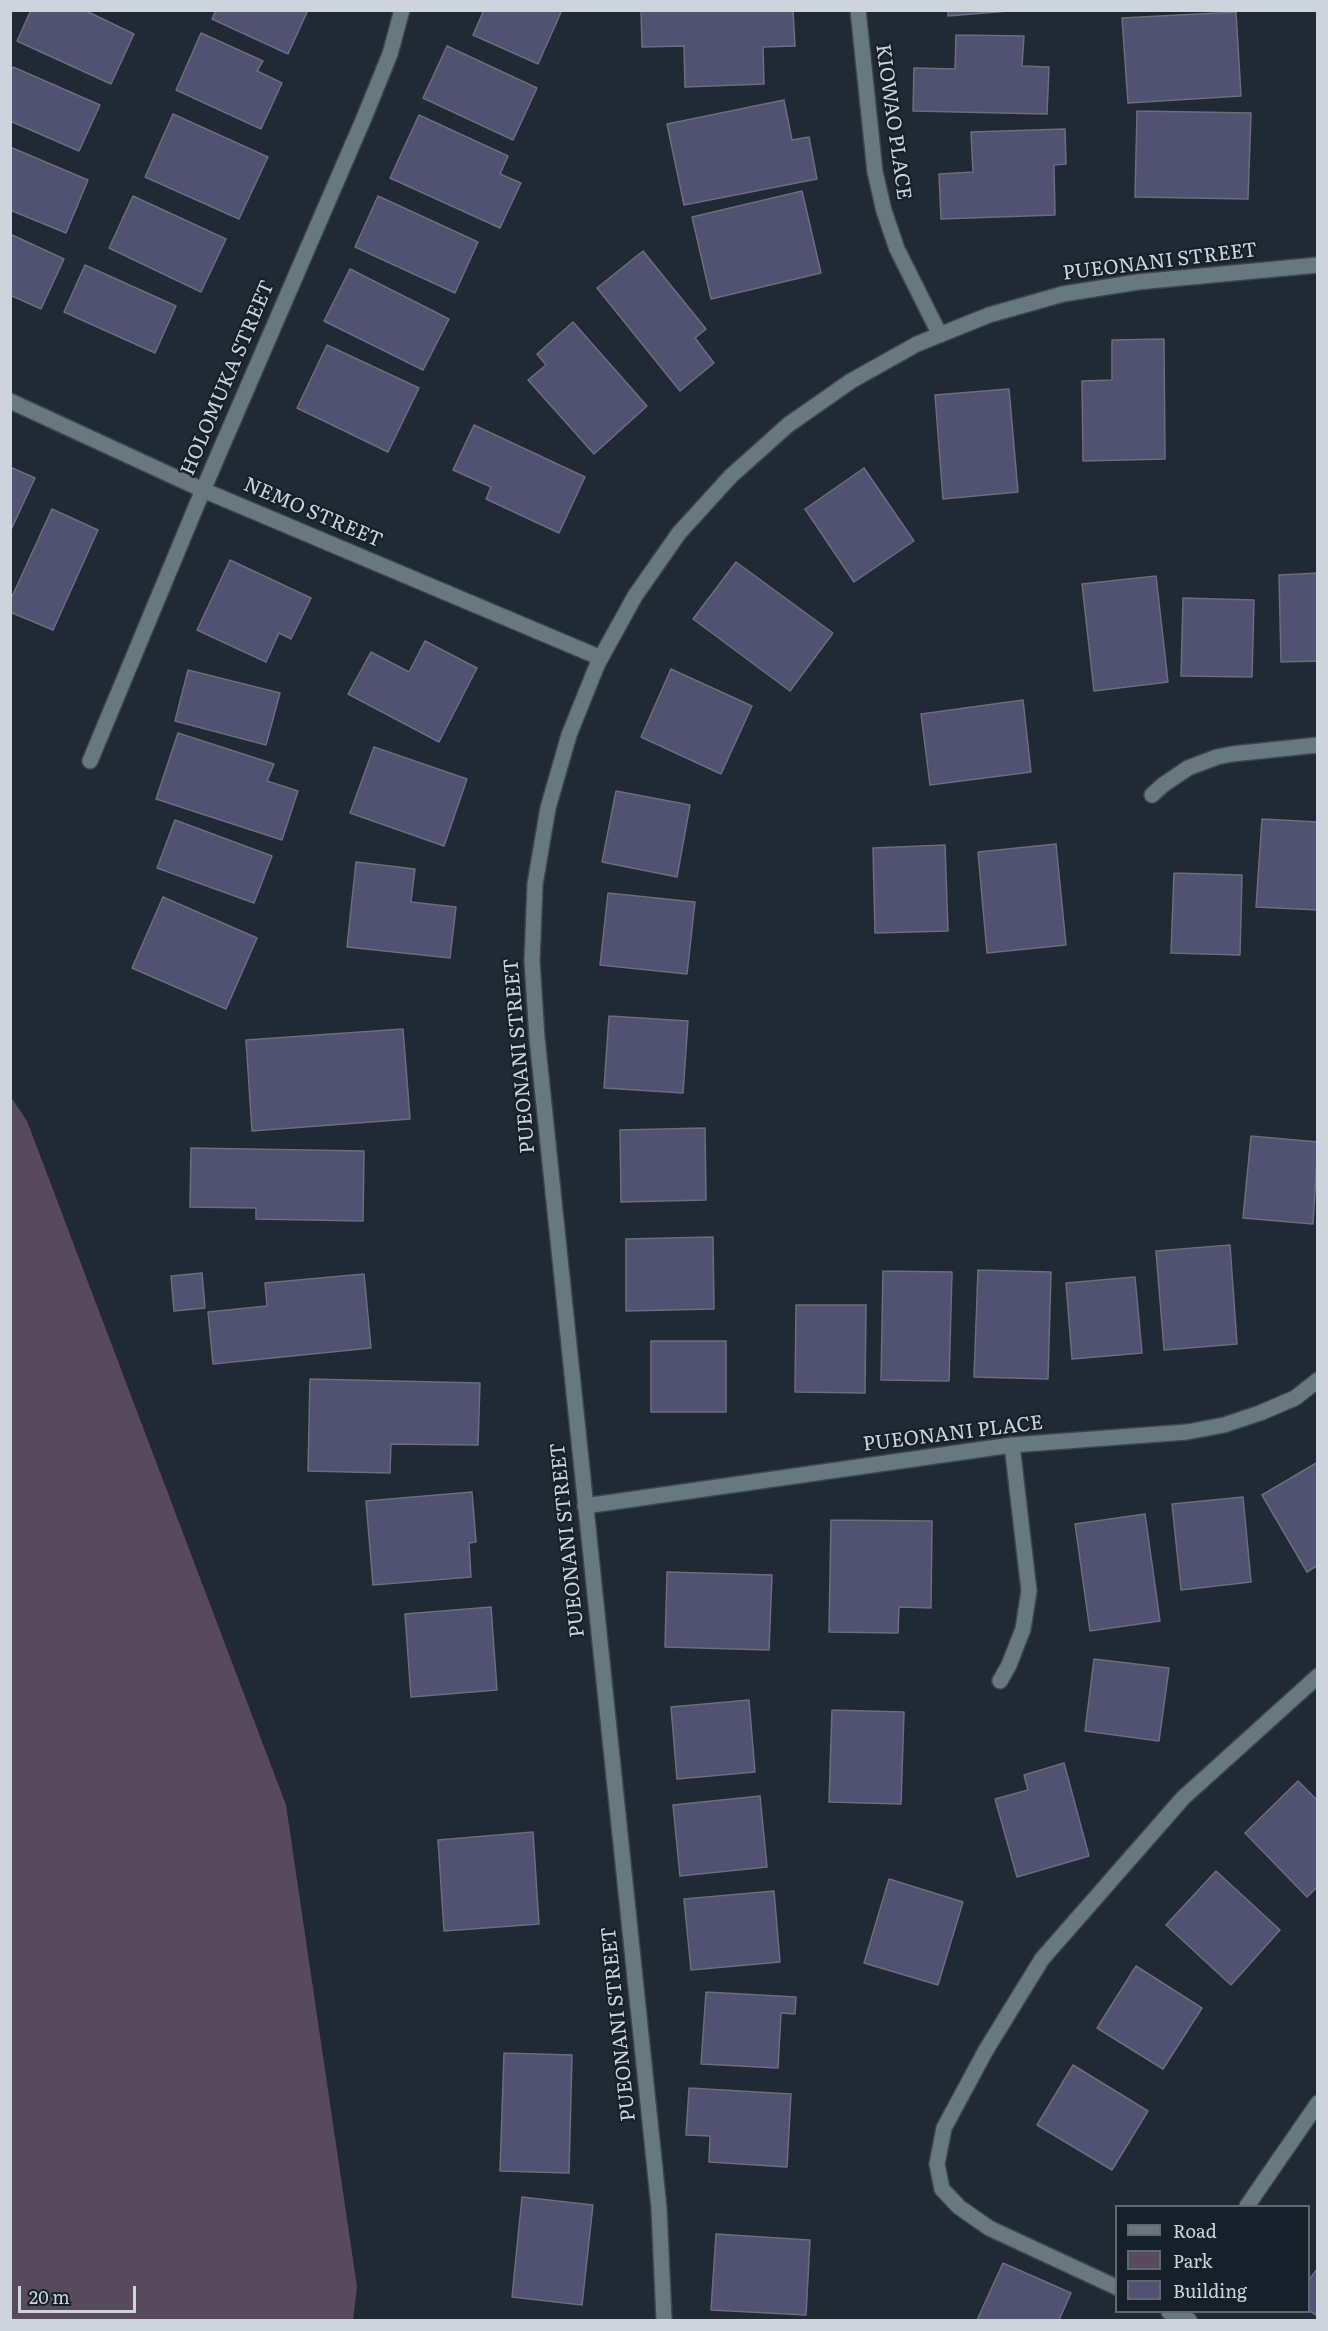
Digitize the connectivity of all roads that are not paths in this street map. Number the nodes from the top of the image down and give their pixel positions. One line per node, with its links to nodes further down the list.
1 (402, 10): 6 (street, HOLOMUKA STREET)
2 (858, 10): 4 (street, KIOWAO PLACE)
3 (1317, 265): 4 (street, PUEONANI STREET)
4 (940, 335): 7 (street, PUEONANI STREET)
5 (10, 401): 6 (street, NEMO STREET)
6 (203, 490): 7 (street, NEMO STREET); 9 (street, HOLOMUKA STREET)
7 (601, 658): 13 (street, PUEONANI STREET)
8 (1317, 745): 10 (street)
9 (90, 762)
10 (1152, 795)
11 (1317, 1380): 12 (street, PUEONANI PLACE)
12 (1012, 1445): 13 (street, PUEONANI PLACE); 15 (street)
13 (585, 1506): 21 (street, PUEONANI STREET)
14 (1317, 1676): 18 (street)
15 (1000, 1682)
16 (1317, 2103): 17 (street)
17 (1248, 2205)
18 (1115, 2287)
19 (1172, 2313): 20 (street)
20 (1188, 2318)
21 (664, 2320)

